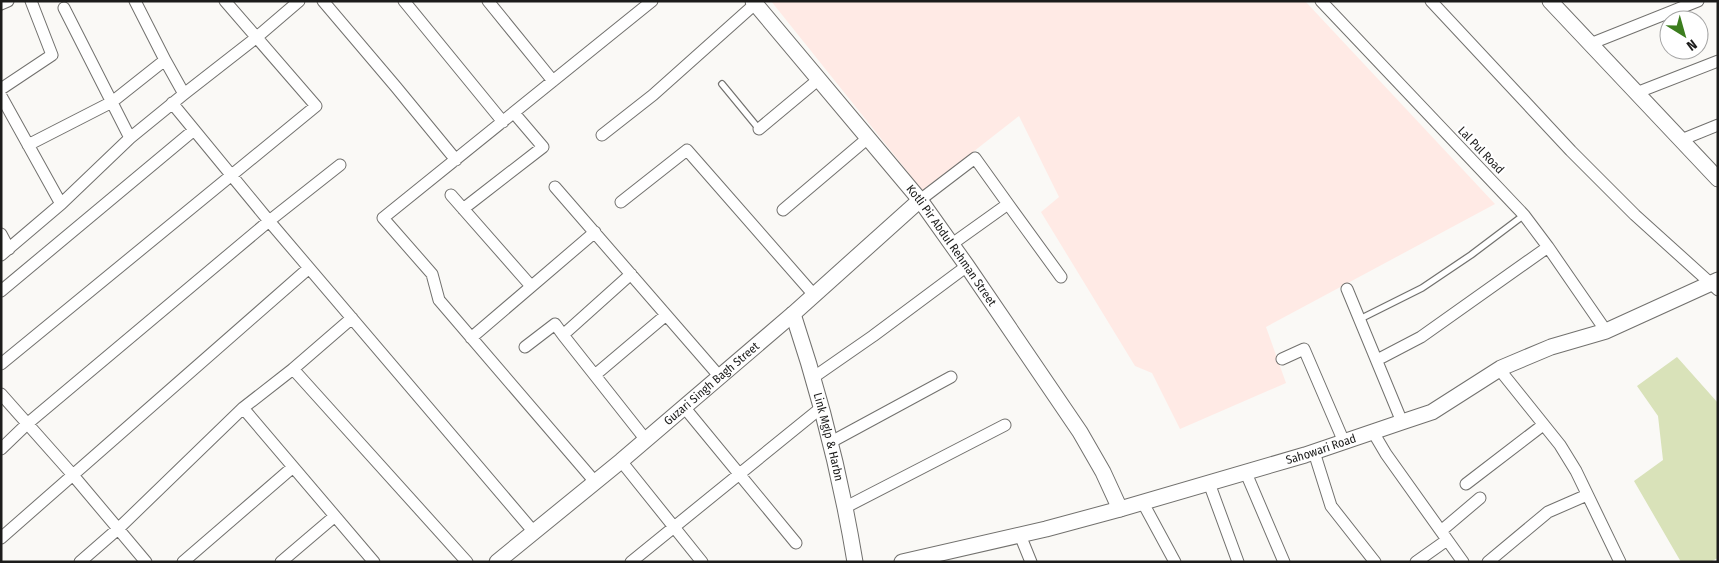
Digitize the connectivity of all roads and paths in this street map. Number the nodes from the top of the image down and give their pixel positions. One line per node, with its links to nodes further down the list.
1 (8, 1): 15 (street)
2 (31, 1): 24 (street)
3 (134, 1): 19 (street)
4 (225, 1): 17 (street)
5 (299, 1): 17 (street)
6 (323, 1): 40 (street)
7 (404, 1): 31 (street)
8 (488, 1): 22 (street)
9 (652, 1): 22 (street)
10 (1321, 1): 52 (street, Lal Pul Road)
11 (1431, 1): 63 (street)
12 (1550, 1): 18 (street)
13 (1698, 1): 18 (street)
14 (754, 2): 21 (street, Kotli Pir Abdul Rehman Street); 35 (street)
15 (1, 4)
16 (64, 8): 28 (street)
17 (256, 38): 26 (street); 42 (street)
18 (1590, 44): 25 (street)
19 (166, 60): 26 (street); 28 (street)
20 (1718, 61): 25 (street)
21 (819, 79): 33 (street); 37 (street, Kotli Pir Abdul Rehman Street)
22 (553, 81): 30 (street)
23 (722, 84): 33 (lane)
24 (1, 89)
25 (1636, 93): 38 (street)
26 (184, 94): 29 (street)
27 (1, 96): 39 (street)
28 (112, 102): 36 (street); 39 (street)
29 (172, 103): 34 (street); 36 (street)
30 (514, 113): 31 (street); 50 (street)
31 (503, 122): 40 (street)
32 (1718, 125): 38 (street)
33 (760, 129)
34 (194, 130): 42 (street); 66 (street)
35 (602, 135)
36 (130, 138): 48 (street)
37 (868, 138): 46 (street, Kotli Pir Abdul Rehman Street); 51 (street)
38 (1681, 140): 43 (street)
39 (28, 145): 48 (street)
40 (456, 160): 74 (street)
41 (340, 165): 53 (street)
42 (231, 174): 53 (street); 78 (street)
43 (1718, 179)
44 (555, 187): 54 (street)
45 (451, 195): 50 (street)
46 (920, 200): 49 (street); 56 (street, Kotli Pir Abdul Rehman Street); 67 (street, Guzari Singh Bagh Street)
47 (621, 202): 67 (street)
48 (61, 204): 58 (street)
49 (1008, 204): 56 (street); 62 (street)
50 (463, 209): 64 (street)
51 (782, 210)
52 (1524, 215): 57 (street, Lal Pul Road); 71 (lane)
53 (269, 221): 60 (street); 90 (street)
54 (595, 232): 61 (street); 64 (street)
55 (1, 234): 58 (street)
56 (952, 244): 59 (street, Kotli Pir Abdul Rehman Street)
57 (1548, 248): 72 (street, Lal Pul Road); 77 (street)
58 (5, 252)
59 (967, 266): 84 (street); 111 (street, Kotli Pir Abdul Rehman Street)
60 (309, 268): 70 (street); 102 (street)
61 (632, 274): 69 (street); 73 (street)
62 (1061, 277)
63 (1715, 284): 72 (street, Sahowari Road)
64 (531, 286): 74 (street)
65 (1347, 289): 71 (street)
66 (1, 291)
67 (814, 294): 68 (street, Guzari Singh Bagh Street)
68 (793, 314): 82 (street, Guzari Singh Bagh Street); 84 (street, Link Mglp & Harbn)
69 (666, 315): 81 (street); 82 (street)
70 (352, 318): 79 (street); 115 (street)
71 (1360, 319): 77 (street)
72 (1606, 331): 80 (street, Sahowari Road)
73 (562, 335): 75 (street); 81 (street)
74 (471, 338): 104 (street)
75 (525, 347)
76 (1282, 359): 96 (street)
77 (1377, 360): 89 (street)
78 (1, 364)
79 (293, 369): 88 (street); 126 (street)
80 (1499, 369): 89 (street, Sahowari Road); 92 (street)
81 (595, 375): 94 (street)
82 (720, 376): 86 (street, Guzari Singh Bagh Street)
83 (951, 376): 95 (street)
84 (814, 377): 87 (street, Link Mglp & Harbn)
85 (1, 394): 90 (street)
86 (684, 407): 94 (street, Guzari Singh Bagh Street); 103 (street)
87 (822, 407): 95 (street, Link Mglp & Harbn); 103 (street)
88 (243, 408): 100 (street); 114 (street)
89 (1402, 422): 93 (street, Sahowari Road)
90 (27, 424): 97 (street); 102 (street)
91 (1005, 425): 110 (street)
92 (1543, 425): 106 (street); 107 (street)
93 (1373, 432): 96 (street, Sahowari Road); 117 (street)
94 (646, 440): 99 (street, Guzari Singh Bagh Street)
95 (831, 442): 110 (street, Link Mglp & Harbn)
96 (1344, 442): 98 (street, Sahowari Road)
97 (1, 449)
98 (1314, 452): 101 (street, Sahowari Road); 136 (street)
99 (621, 461): 104 (street, Guzari Singh Bagh Street); 113 (street)
100 (293, 467): 112 (street); 123 (street)
101 (1246, 473): 105 (street, Sahowari Road); 135 (street)
102 (72, 474): 114 (street); 118 (street)
103 (739, 474): 113 (street); 119 (street)
104 (596, 483): 115 (street, Guzari Singh Bagh Street)
105 (1209, 483): 109 (street, Sahowari Road); 134 (street)
106 (1466, 484)
107 (1587, 495): 139 (street); 140 (street)
108 (1480, 498): 117 (street)
109 (1143, 503): 111 (street, Sahowari Road); 133 (street)
110 (846, 507): 130 (street, Link Mglp & Harbn)
111 (1120, 510): 116 (street, Sahowari Road)
112 (335, 516): 124 (street); 125 (street)
113 (674, 526): 128 (street); 129 (street)
114 (119, 528): 121 (street); 122 (street)
115 (533, 531): 127 (street, Guzari Singh Bagh Street)
116 (1020, 535): 120 (street, Sahowari Road); 132 (street)
117 (1444, 536): 137 (street); 138 (street)
118 (1, 538)
119 (796, 543)
120 (952, 556): 131 (street, Sahowari Road)
121 (80, 562)
122 (146, 562)
123 (183, 562)
124 (281, 562)
125 (374, 562)
126 (467, 562)
127 (496, 562)
128 (631, 562)
129 (702, 562)
130 (854, 562)
131 (902, 562)
132 (1031, 562)
133 (1175, 562)
134 (1238, 562)
135 (1284, 562)
136 (1375, 562)
137 (1416, 562)
138 (1463, 562)
139 (1488, 562)
140 (1619, 562)

